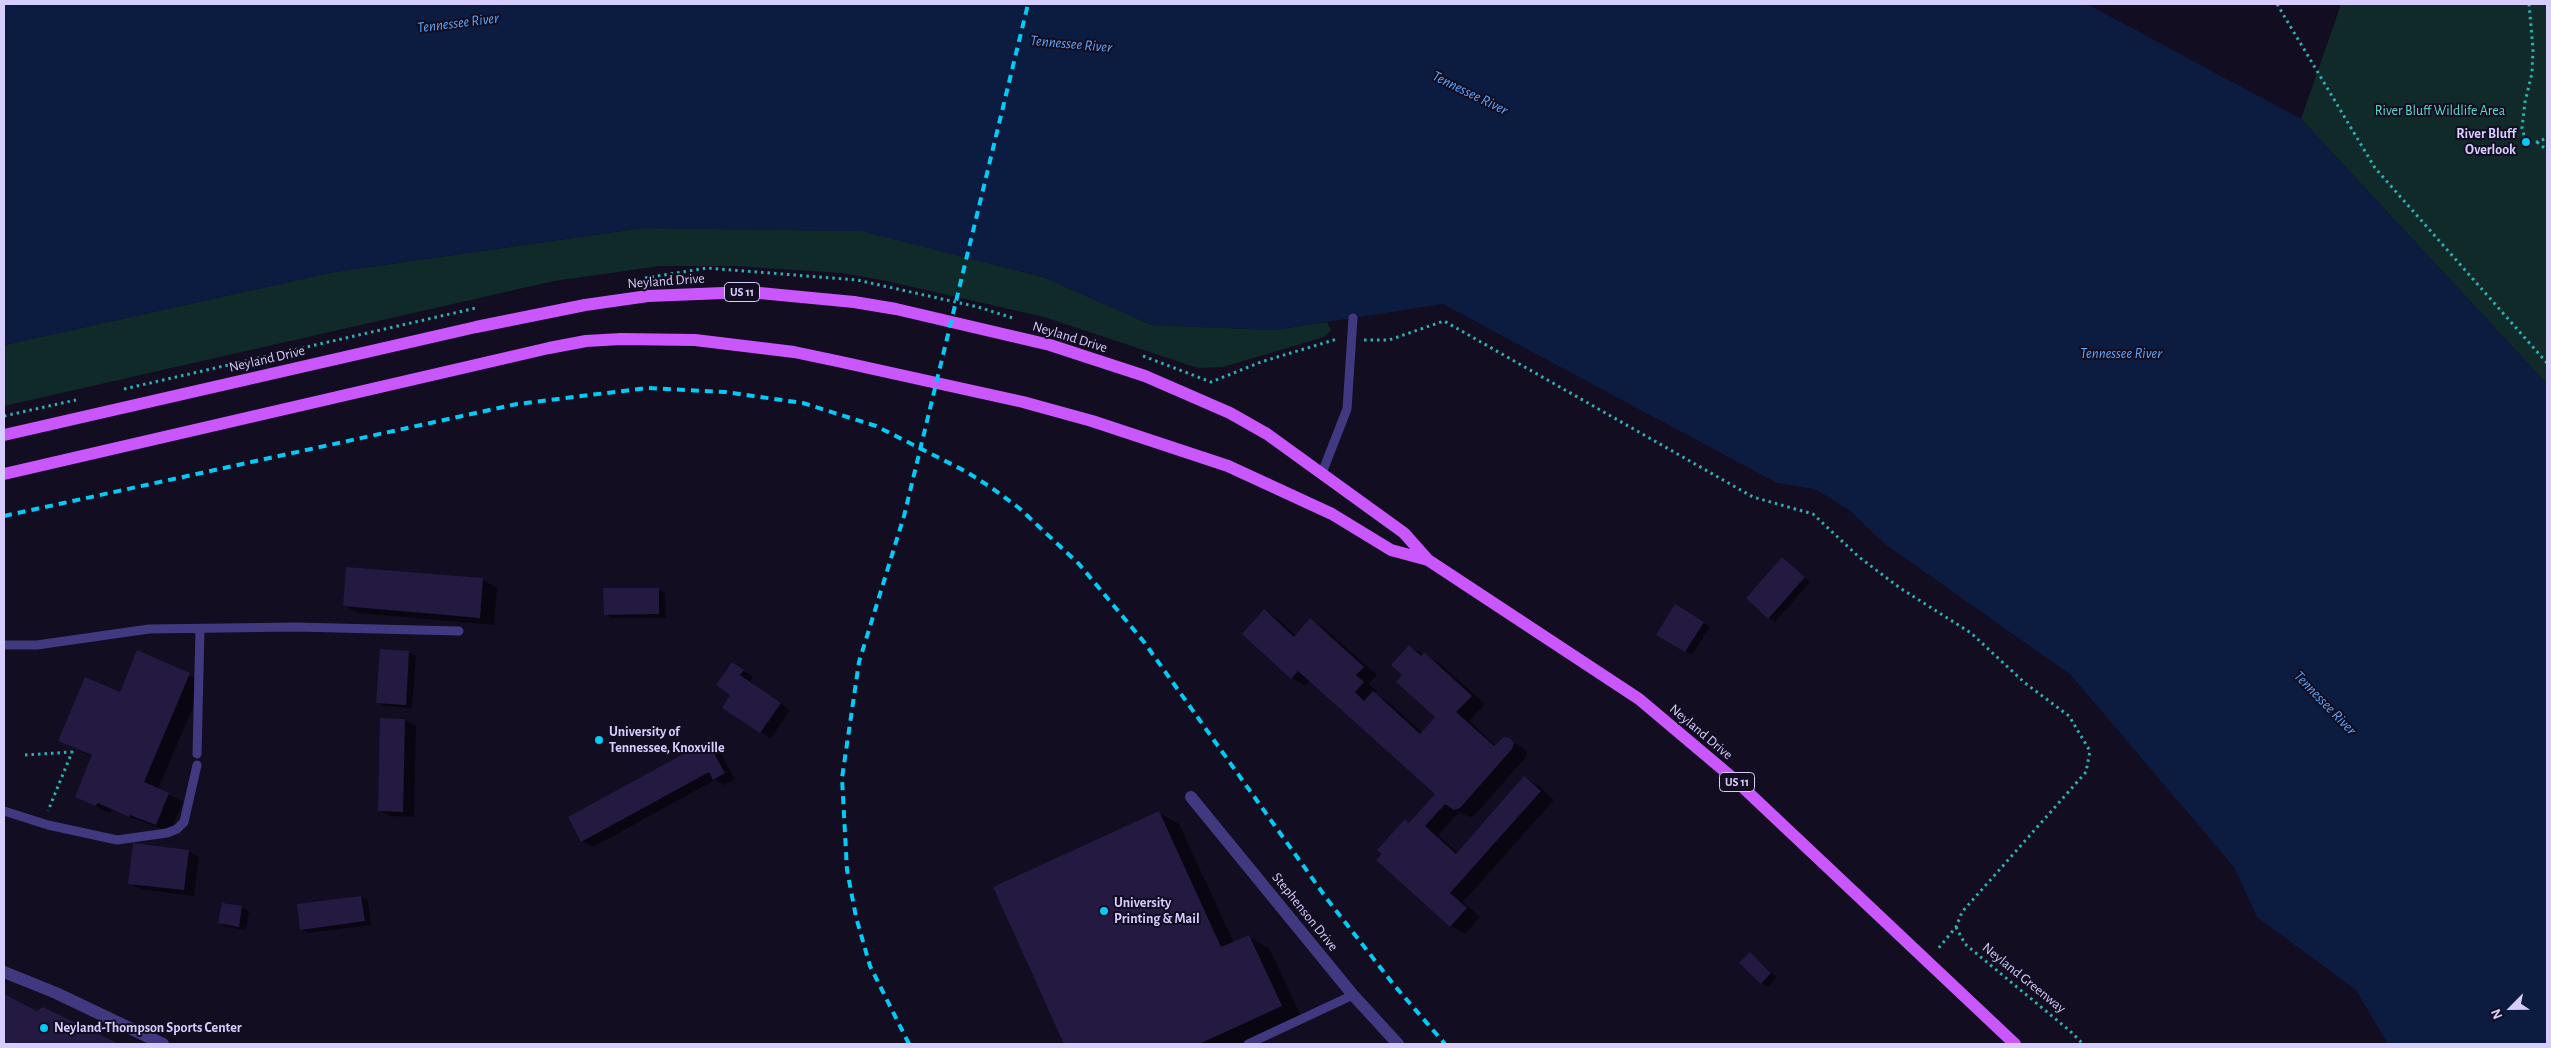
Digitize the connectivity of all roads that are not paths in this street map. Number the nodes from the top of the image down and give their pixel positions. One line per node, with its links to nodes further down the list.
1 (1353, 318): 3 (lane)
2 (4, 435): 3 (main road, Neyland Drive / US 11)
3 (1322, 473): 5 (main road, Neyland Drive / US 11)
4 (4, 474): 5 (main road, Neyland Drive / US 11)
5 (1428, 560): 18 (main road, Neyland Drive / US 11)
6 (200, 629): 7 (lane); 8 (lane); 9 (lane)
7 (459, 631)
8 (4, 646)
9 (197, 754)
10 (197, 765): 12 (lane)
11 (1191, 797): 14 (street, Stephenson Drive)
12 (4, 811)
13 (4, 972): 15 (street)
14 (1353, 995): 16 (lane); 17 (street, Stephenson Drive)
15 (163, 1044)
16 (1248, 1044)
17 (1398, 1044)
18 (2015, 1044)

